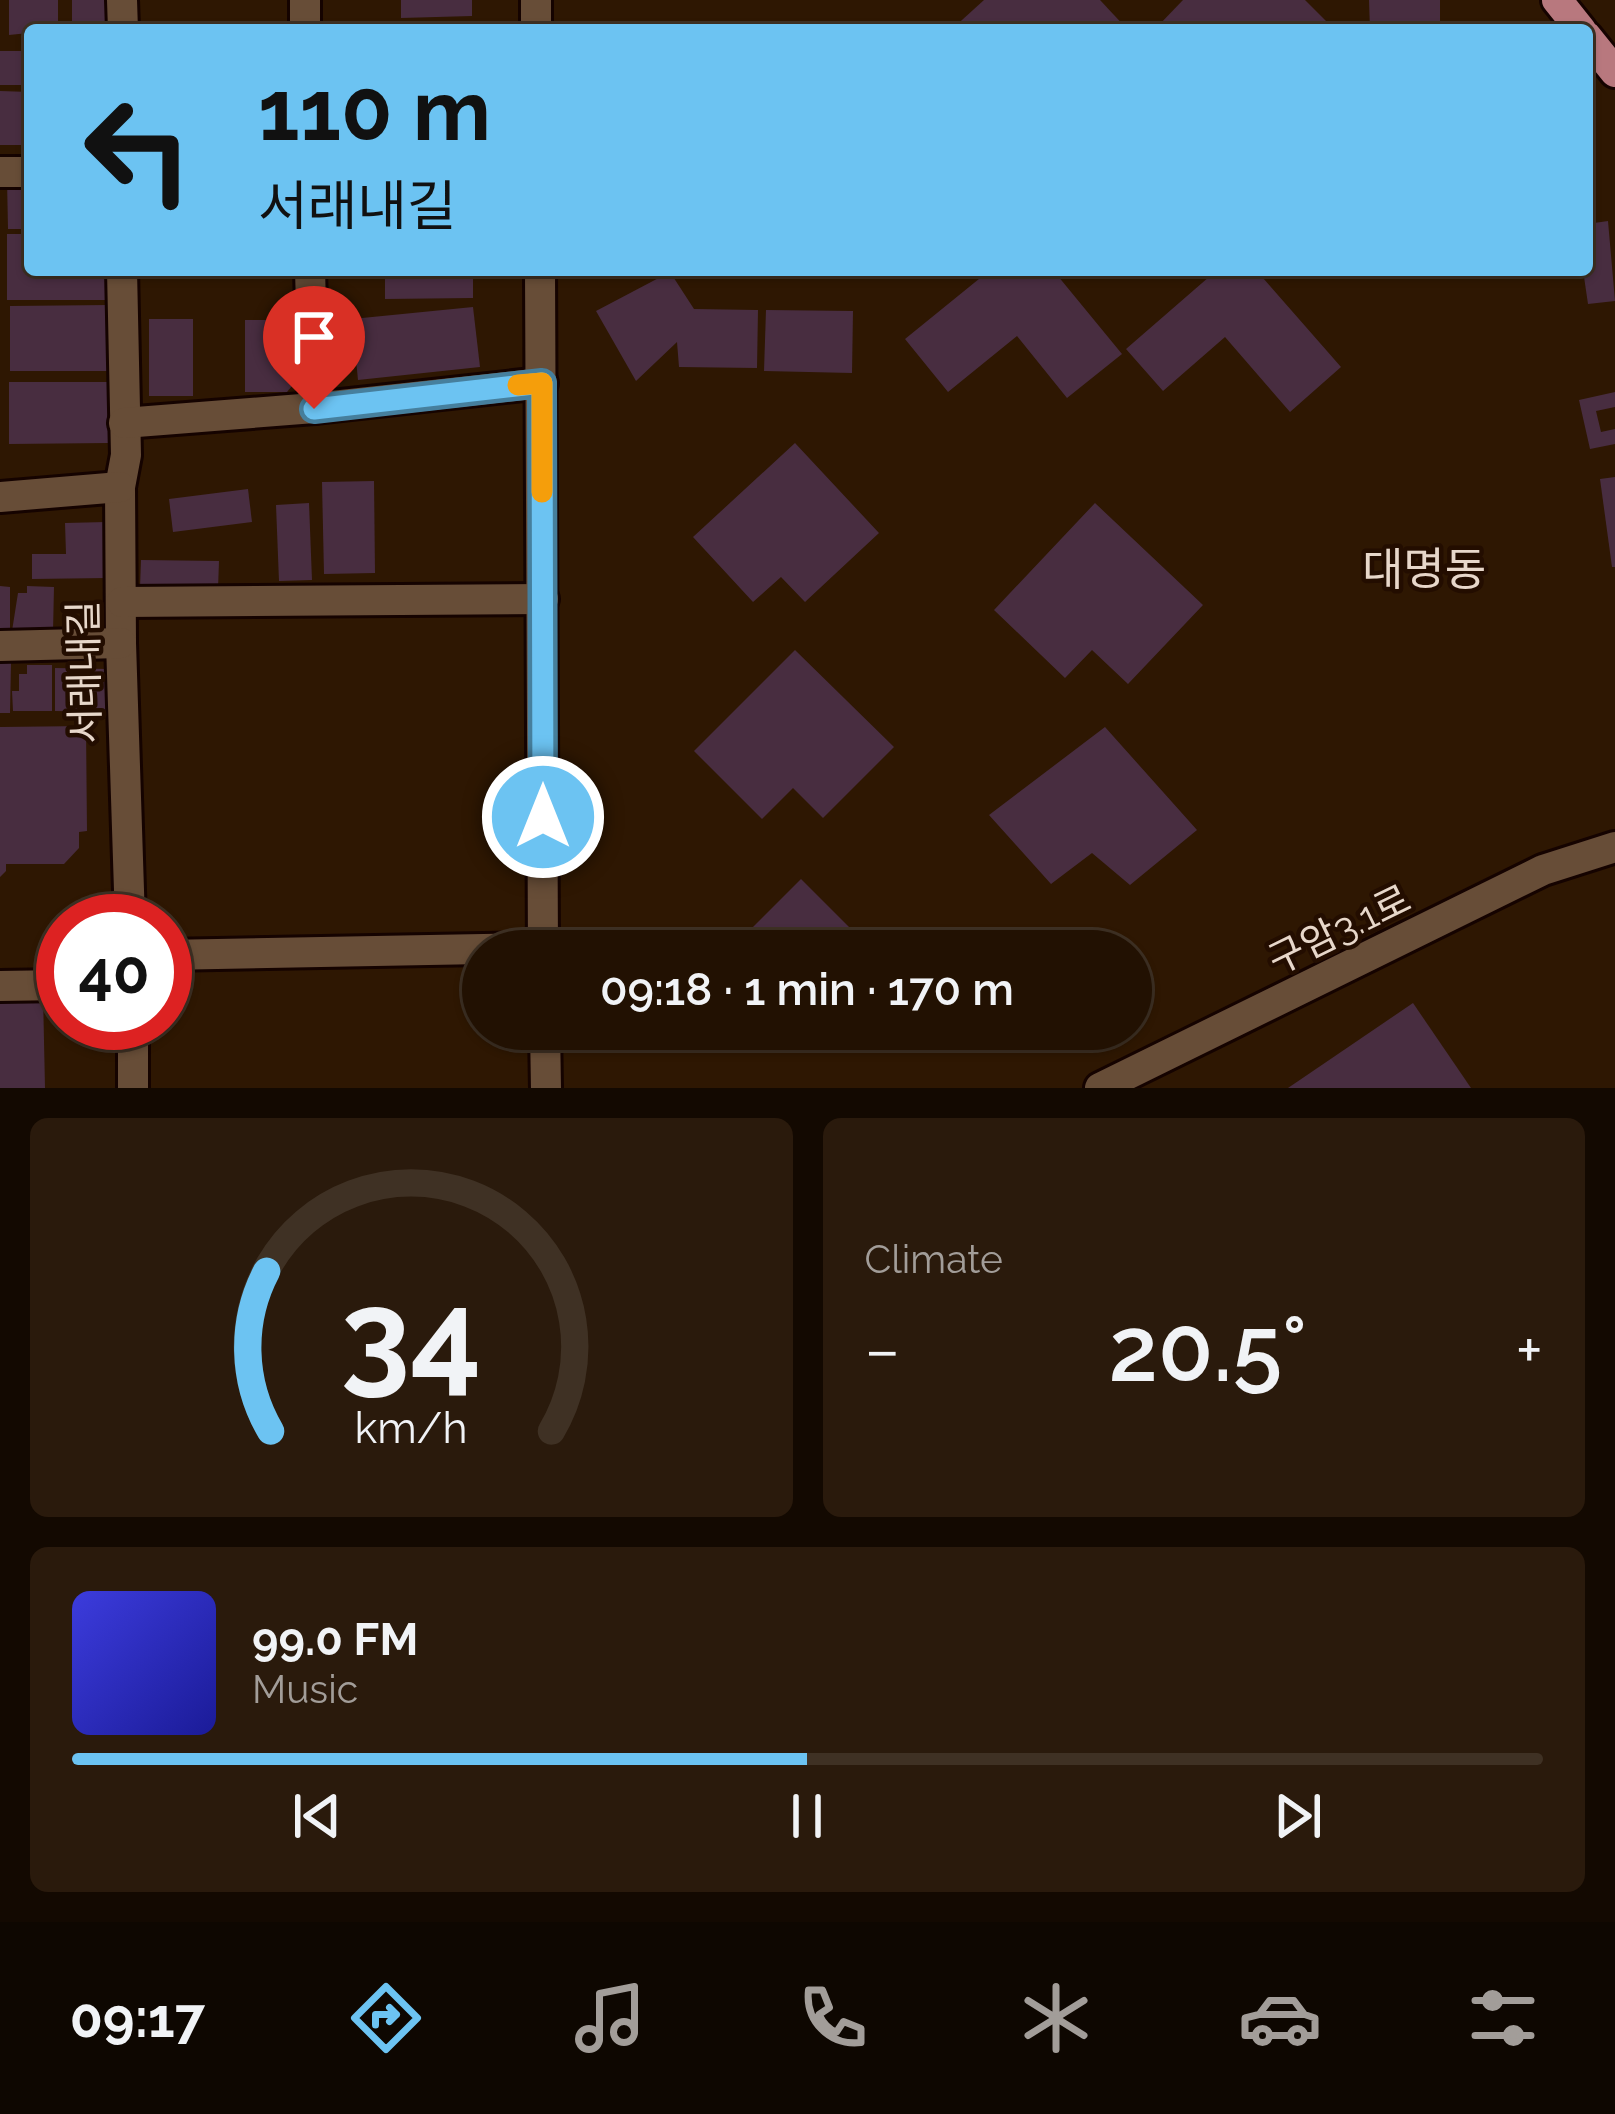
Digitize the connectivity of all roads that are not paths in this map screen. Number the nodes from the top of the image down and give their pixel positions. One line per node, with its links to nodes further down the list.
1 (1557, 0): 2 (main road)
2 (1576, 24)
3 (1593, 45): 4 (main road)
4 (1615, 72)
5 (122, 276): 10 (street, 서래내길)
6 (310, 276): 9 (street)
7 (540, 276): 8 (street)
8 (542, 383): 9 (street); 13 (street)
9 (314, 409): 10 (street)
10 (124, 423): 11 (street, 서래내길)
11 (120, 487): 12 (street); 14 (street, 서래내길)
12 (0, 497)
13 (543, 599): 14 (street); 19 (street)
14 (122, 602): 15 (street, 서래내길)
15 (121, 643): 16 (street); 18 (street, 서래내길)
16 (0, 646)
17 (1615, 847): 28 (street, 구암3.1로)
18 (129, 894)
19 (543, 930)
20 (462, 951): 21 (street)
21 (192, 955)
22 (36, 985): 23 (street)
23 (0, 986)
24 (133, 1050): 26 (street)
25 (545, 1050): 27 (street)
26 (134, 1088)
27 (546, 1088)
28 (1100, 1088)

